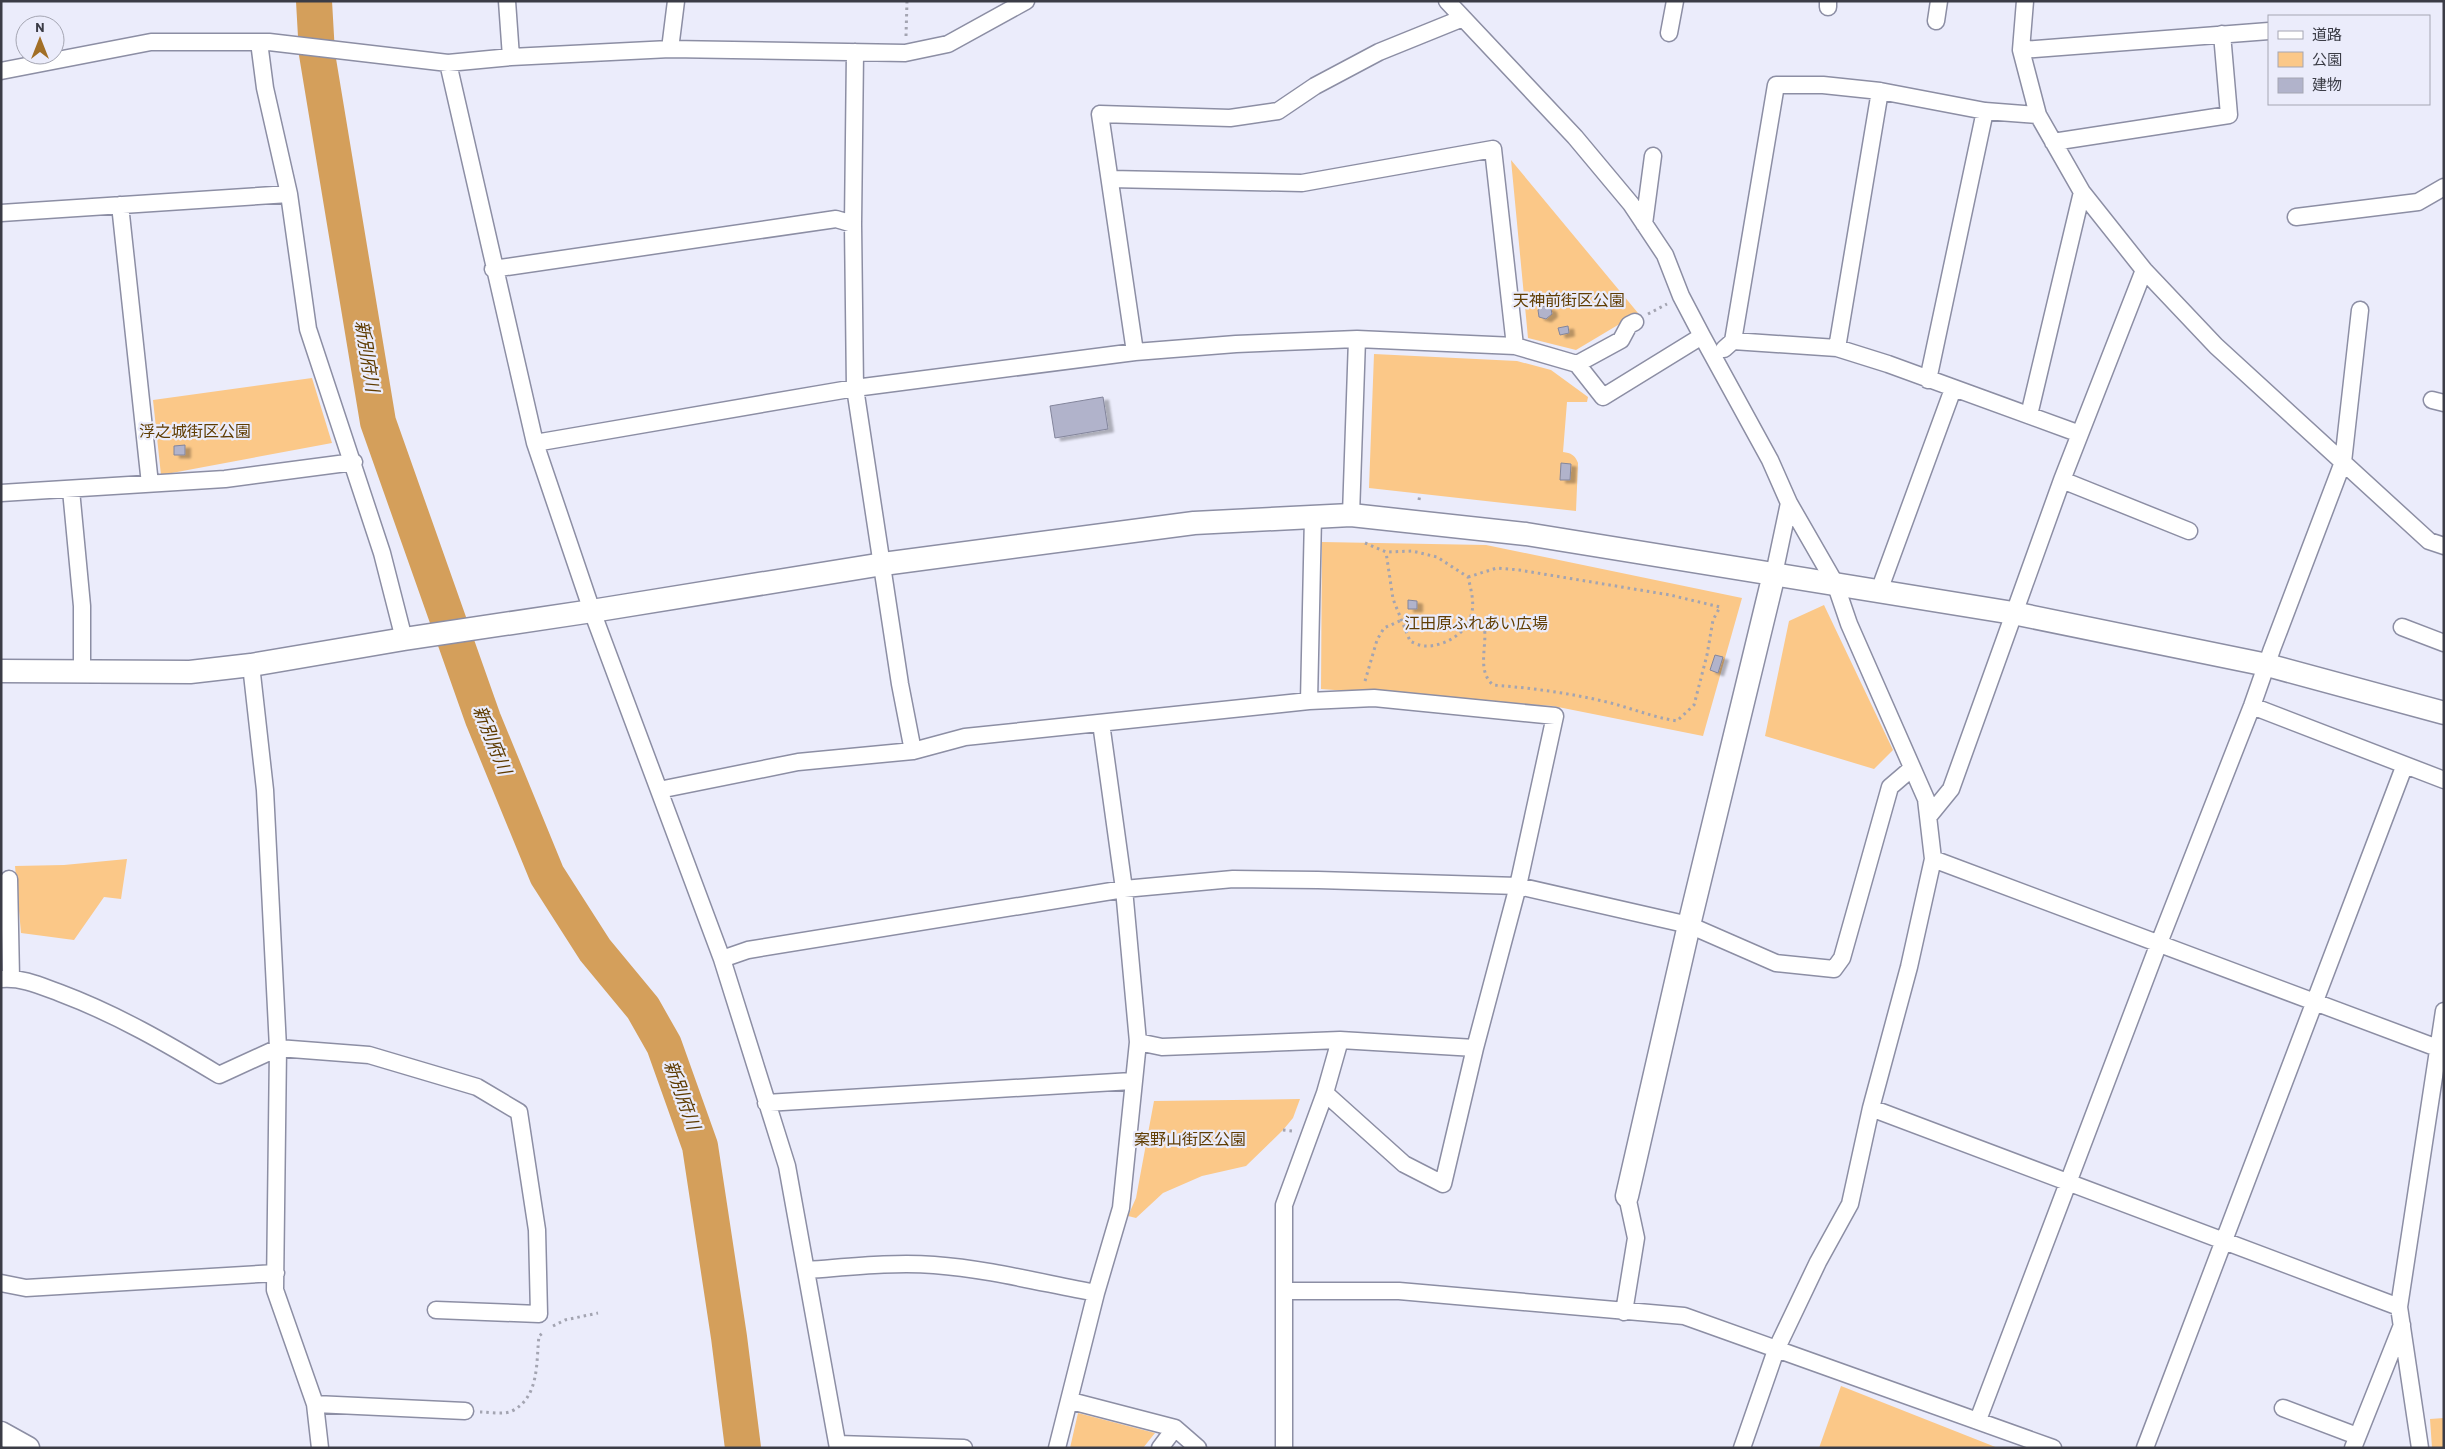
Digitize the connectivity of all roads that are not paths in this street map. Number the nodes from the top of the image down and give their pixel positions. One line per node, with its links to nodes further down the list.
1 (507, 1): 17 (street)
2 (676, 1): 14 (street)
3 (1026, 1): 16 (street)
4 (1447, 1): 8 (street)
5 (1674, 1): 11 (street)
6 (1939, 1): 9 (street)
7 (2025, 1): 15 (street)
8 (1463, 18): 25 (street); 33 (street)
9 (1936, 21)
10 (2268, 31): 12 (street)
11 (1669, 33)
12 (2222, 34): 15 (street); 23 (street)
13 (264, 42): 18 (street); 19 (street); 28 (street)
14 (670, 48): 16 (street); 17 (street)
15 (2021, 50): 22 (street)
16 (855, 52): 32 (street)
17 (511, 57): 18 (street)
18 (442, 63): 34 (street)
19 (1, 71)
20 (1880, 91): 21 (street); 40 (street); 42 (street)
21 (1985, 111): 22 (street); 46 (street)
22 (2038, 115): 23 (street)
23 (2053, 142): 27 (street)
24 (1652, 156): 33 (street)
25 (1110, 179): 41 (street); 43 (street)
26 (2444, 187): 31 (street)
27 (2082, 192): 35 (street); 49 (street)
28 (288, 194): 29 (street); 52 (street)
29 (120, 205): 30 (street); 55 (street)
30 (1, 213)
31 (2296, 217)
32 (853, 224): 34 (street); 47 (street)
33 (1644, 224): 38 (street)
34 (493, 269): 51 (street)
35 (2144, 270): 50 (street); 53 (street)
36 (2360, 310): 53 (street)
37 (1634, 322): 45 (street)
38 (1702, 336): 44 (street); 45 (street)
39 (1357, 340): 41 (street); 43 (street); 59 (street)
40 (1732, 342): 42 (street); 44 (street)
41 (1515, 346): 45 (street)
42 (1837, 348): 46 (street)
43 (1135, 352): 47 (street)
44 (1715, 357): 58 (street)
45 (1577, 364)
46 (1928, 380): 48 (street)
47 (855, 388): 51 (street); 63 (street)
48 (1953, 389): 49 (street); 66 (street)
49 (2029, 415): 50 (street)
50 (2080, 434): 54 (street)
51 (535, 443): 67 (street)
52 (354, 462): 55 (street); 70 (street)
53 (2343, 462): 62 (street); 73 (street)
54 (2062, 480): 61 (street); 68 (street)
55 (150, 484): 56 (street)
56 (71, 490): 57 (street); 75 (street)
57 (1, 493)
58 (1789, 503): 64 (street); 65 (street)
59 (1352, 515): 60 (street); 64 (street)
60 (1313, 516): 63 (street); 76 (street)
61 (2188, 531)
62 (2444, 546)
63 (882, 564): 67 (street); 80 (street)
64 (1774, 574): 65 (street); 90 (street)
65 (1835, 583): 66 (street); 82 (street)
66 (1879, 592): 68 (street)
67 (592, 611): 70 (street); 84 (street)
68 (2013, 613): 73 (street); 85 (street)
69 (2402, 627): 71 (street)
70 (404, 639): 72 (street)
71 (2444, 643)
72 (251, 666): 75 (street); 98 (street)
73 (2267, 666): 77 (street); 78 (street)
74 (1, 671): 75 (street)
75 (82, 671)
76 (1309, 701): 79 (street); 88 (street)
77 (2252, 706): 81 (street); 91 (street)
78 (2444, 713)
79 (1101, 723): 80 (street); 89 (street)
80 (913, 751): 84 (street)
81 (2404, 766): 83 (street); 94 (street)
82 (1911, 769): 85 (street); 90 (street)
83 (2444, 780)
84 (659, 790): 92 (street)
85 (1929, 816): 86 (street)
86 (1933, 859): 91 (street); 105 (street)
87 (9, 879): 93 (street)
88 (1518, 886): 89 (street); 90 (street); 99 (street)
89 (1124, 889): 92 (street); 97 (street)
90 (1689, 925): 107 (street)
91 (2159, 943): 94 (street); 106 (street)
92 (722, 959): 104 (street)
93 (6, 979): 98 (street)
94 (2315, 1002): 100 (street); 108 (street)
95 (2444, 1011): 100 (street)
96 (1340, 1040): 97 (street); 99 (street); 102 (street)
97 (1138, 1042): 101 (street)
98 (278, 1048): 110 (street); 115 (street)
99 (1475, 1048): 102 (street)
100 (2440, 1048): 103 (street)
101 (1132, 1081): 104 (street); 113 (street)
102 (1325, 1094): 112 (street)
103 (2437, 1100): 114 (street)
104 (766, 1103): 109 (street)
105 (1871, 1108): 106 (street); 118 (street)
106 (2070, 1181): 108 (street); 123 (street)
107 (1628, 1196): 116 (street)
108 (2224, 1242): 114 (street); 137 (street)
109 (808, 1270): 113 (street); 127 (street)
110 (276, 1274): 111 (street); 120 (street)
111 (1, 1283)
112 (1284, 1291): 116 (street); 134 (street)
113 (1096, 1293): 119 (street)
114 (2399, 1307): 117 (street)
115 (436, 1310)
116 (1624, 1312): 118 (street)
117 (2402, 1325): 126 (street); 138 (street)
118 (1776, 1350): 123 (street); 135 (street)
119 (1071, 1401): 124 (street); 131 (street)
120 (315, 1404): 122 (street); 129 (street)
121 (2283, 1408): 126 (street)
122 (465, 1411)
123 (1978, 1420): 136 (street)
124 (1176, 1428): 132 (street); 133 (street)
125 (1, 1433): 128 (street)
126 (2355, 1442)
127 (838, 1446): 130 (street)
128 (28, 1448)
129 (320, 1448)
130 (964, 1448)
131 (1058, 1448)
132 (1160, 1448)
133 (1198, 1448)
134 (1284, 1448)
135 (1742, 1448)
136 (2053, 1448)
137 (2145, 1448)
138 (2420, 1448)

